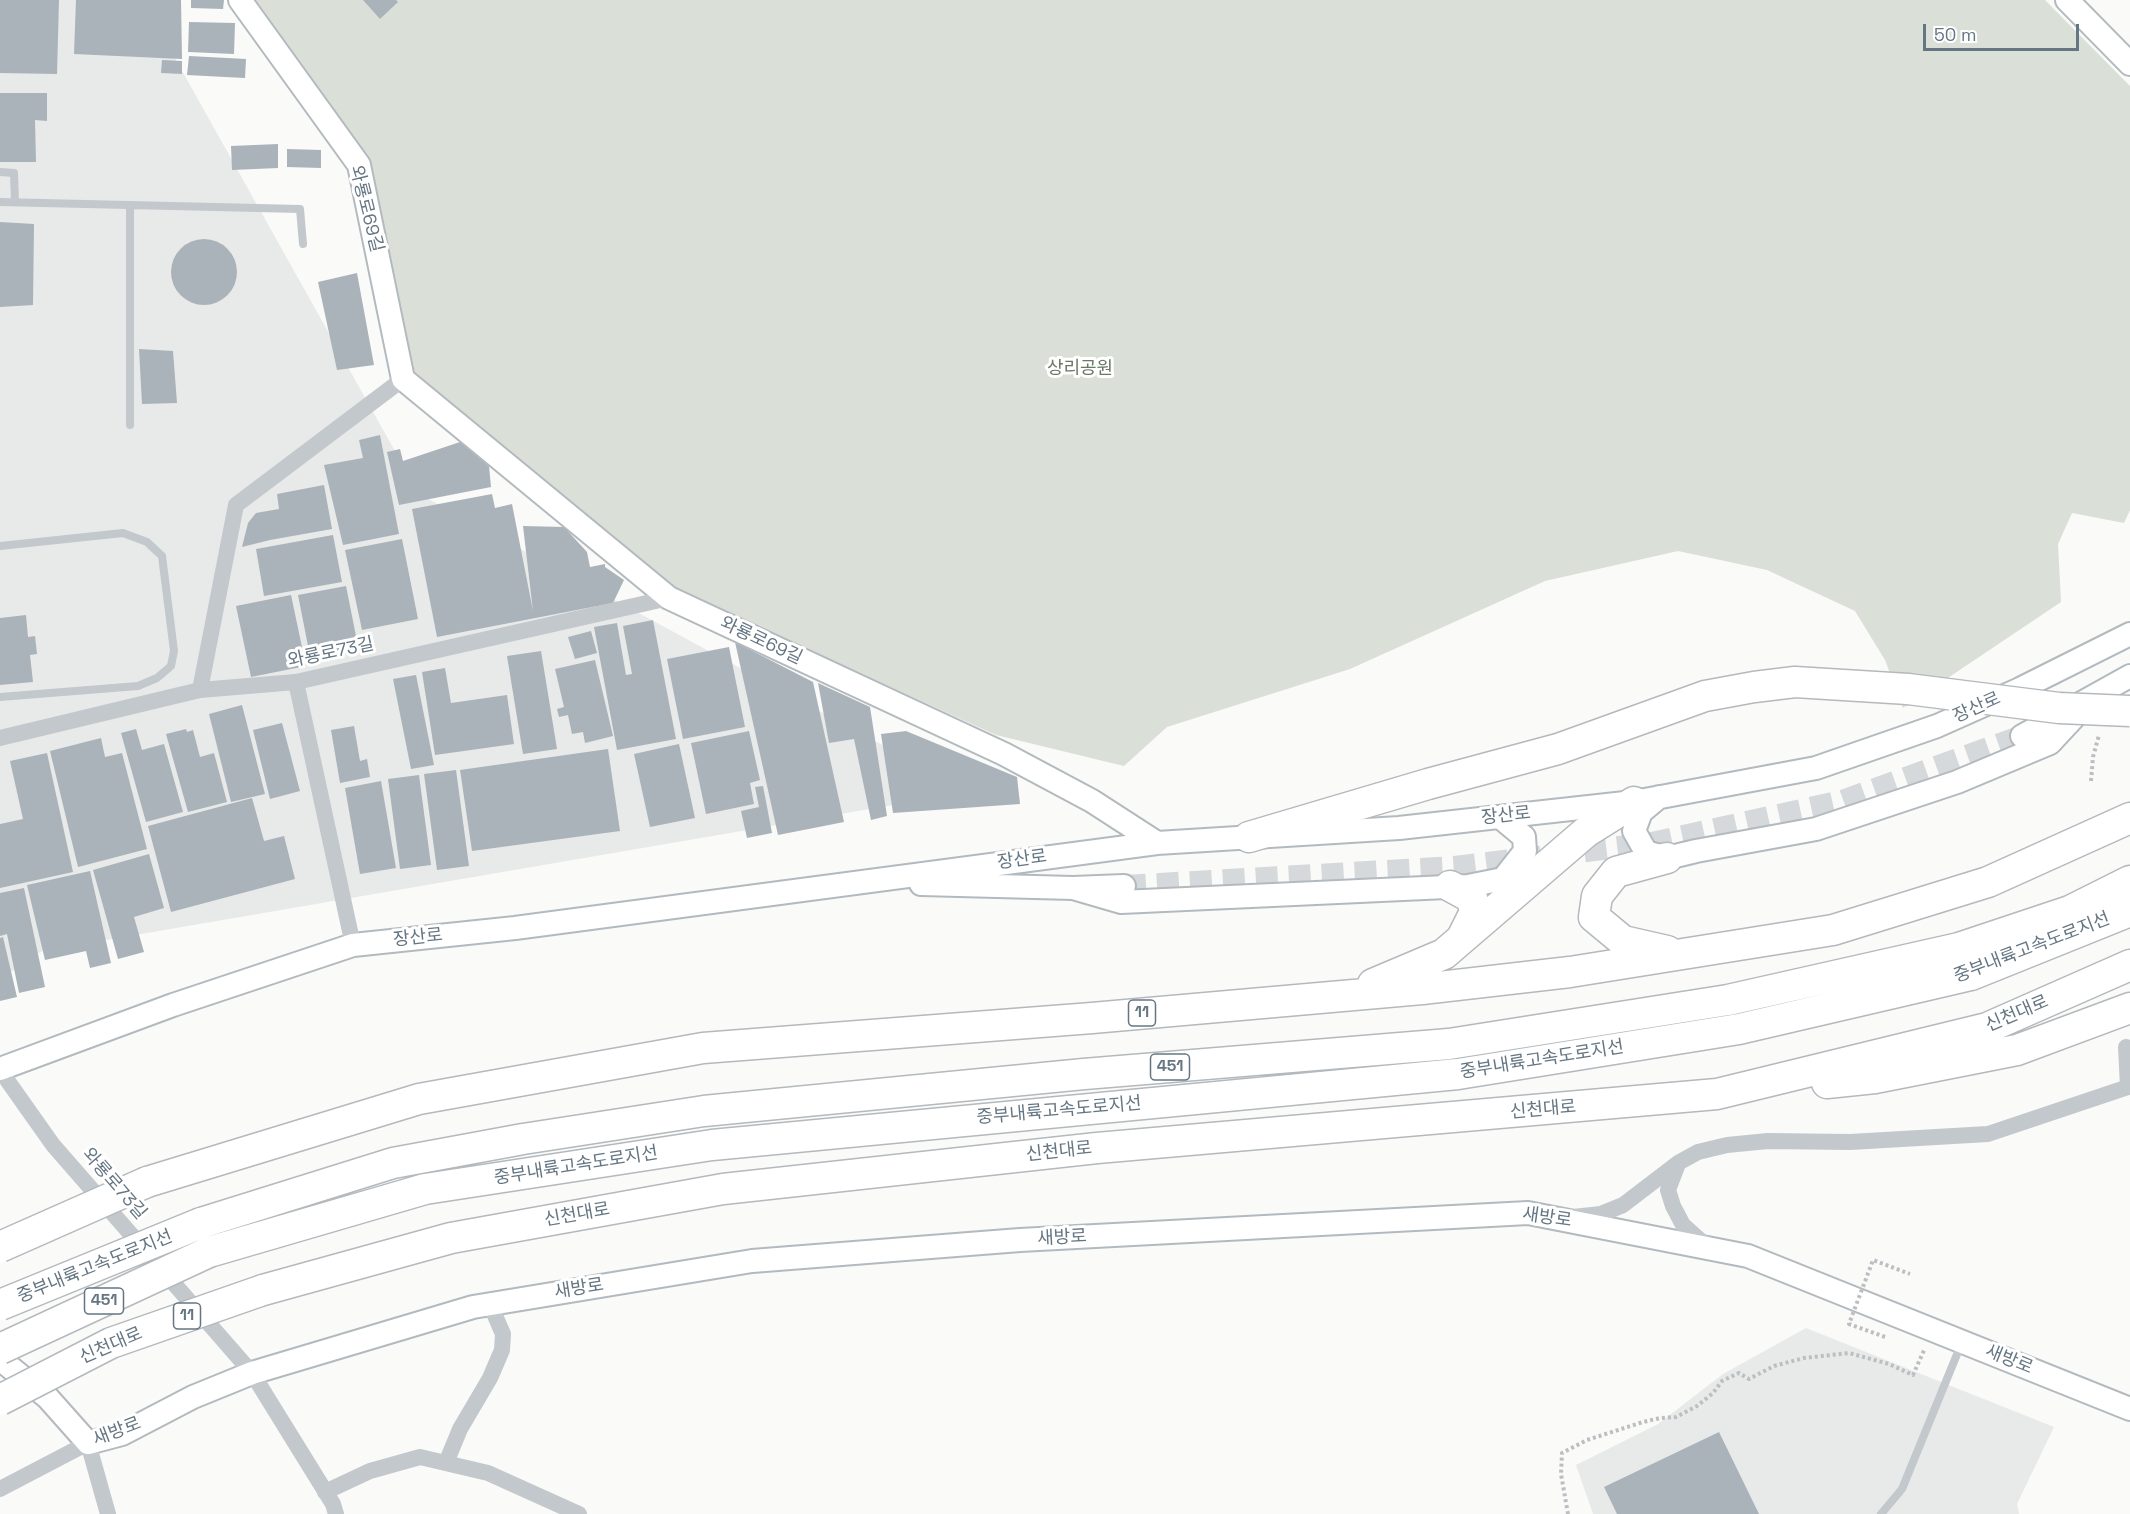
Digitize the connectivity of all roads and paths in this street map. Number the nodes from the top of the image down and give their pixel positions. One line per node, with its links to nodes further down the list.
1 (240, 0): 9 (main road, 와룡로69길)
2 (2067, 0): 3 (main road)
3 (2130, 64)
4 (0, 172): 6 (lane)
5 (0, 202): 6 (lane)
6 (15, 202): 7 (lane)
7 (130, 205): 8 (lane); 10 (lane)
8 (303, 244)
9 (403, 379): 12 (main road, 와룡로69길); 16 (street)
10 (130, 425)
11 (0, 546): 17 (lane)
12 (669, 598): 15 (street, 와룡로73길); 28 (main road, 와룡로69길)
13 (2130, 634): 24 (main road, 장산로)
14 (2130, 676): 18 (main road)
15 (296, 682): 16 (street, 와룡로73길); 37 (street)
16 (201, 690): 22 (street, 와룡로73길)
17 (0, 697)
18 (2093, 697): 21 (main road); 29 (main road)
19 (2130, 711): 27 (highway, bridge)
20 (2099, 735): 23 (path)
21 (2022, 736)
22 (0, 738)
23 (2091, 781)
24 (1646, 800): 25 (main road, 장산로); 29 (main road); 36 (highway)
25 (1500, 817): 27 (main road, 장산로); 33 (main road)
26 (2130, 818): 38 (highway, 11)
27 (1249, 837): 28 (main road, 장산로)
28 (1157, 843): 31 (main road, 장산로)
29 (1667, 858): 38 (highway)
30 (2130, 881): 51 (highway, 중부내륙고속도로지선 / 451, bridge)
31 (853, 883): 34 (main road, 장산로); 37 (main road, 장산로)
32 (1124, 886): 34 (main road, 장산로)
33 (1450, 886): 34 (main road); 36 (highway)
34 (1073, 888)
35 (2130, 911): 55 (highway, 중부내륙고속도로지선 / 451, bridge)
36 (1462, 938): 40 (highway)
37 (353, 945): 43 (main road, 장산로)
38 (1681, 954): 40 (highway, 11)
39 (2130, 965): 44 (highway, 신천대로 / 11)
40 (1342, 996): 47 (highway, 11, bridge)
41 (2130, 1008): 44 (highway)
42 (2127, 1047): 45 (street)
43 (0, 1069): 57 (street, 와룡로73길)
44 (1717, 1094): 58 (highway, 신천대로 / 11, bridge)
45 (1678, 1163): 46 (street); 48 (street)
46 (1553, 1218): 48 (main road, 새방로); 50 (main road, 새방로)
47 (0, 1247)
48 (1717, 1250): 52 (main road, 새방로)
49 (1910, 1274): 53 (path, bridge)
50 (490, 1304): 57 (main road, 새방로); 61 (street)
51 (0, 1305)
52 (1932, 1330): 54 (main road, 새방로); 67 (path)
53 (1885, 1337)
54 (1962, 1342): 59 (main road, 새방로); 68 (lane)
55 (0, 1350)
56 (0, 1359): 60 (main road)
57 (252, 1373): 60 (main road, 새방로); 63 (street, 와룡로73길)
58 (0, 1400)
59 (2130, 1409)
60 (88, 1443): 62 (street, 새방로); 64 (street)
61 (446, 1463): 63 (street); 66 (street)
62 (0, 1489)
63 (325, 1492): 65 (street, 와룡로73길)
64 (108, 1514)
65 (336, 1514)
66 (579, 1514)
67 (1568, 1514)
68 (1881, 1514)

